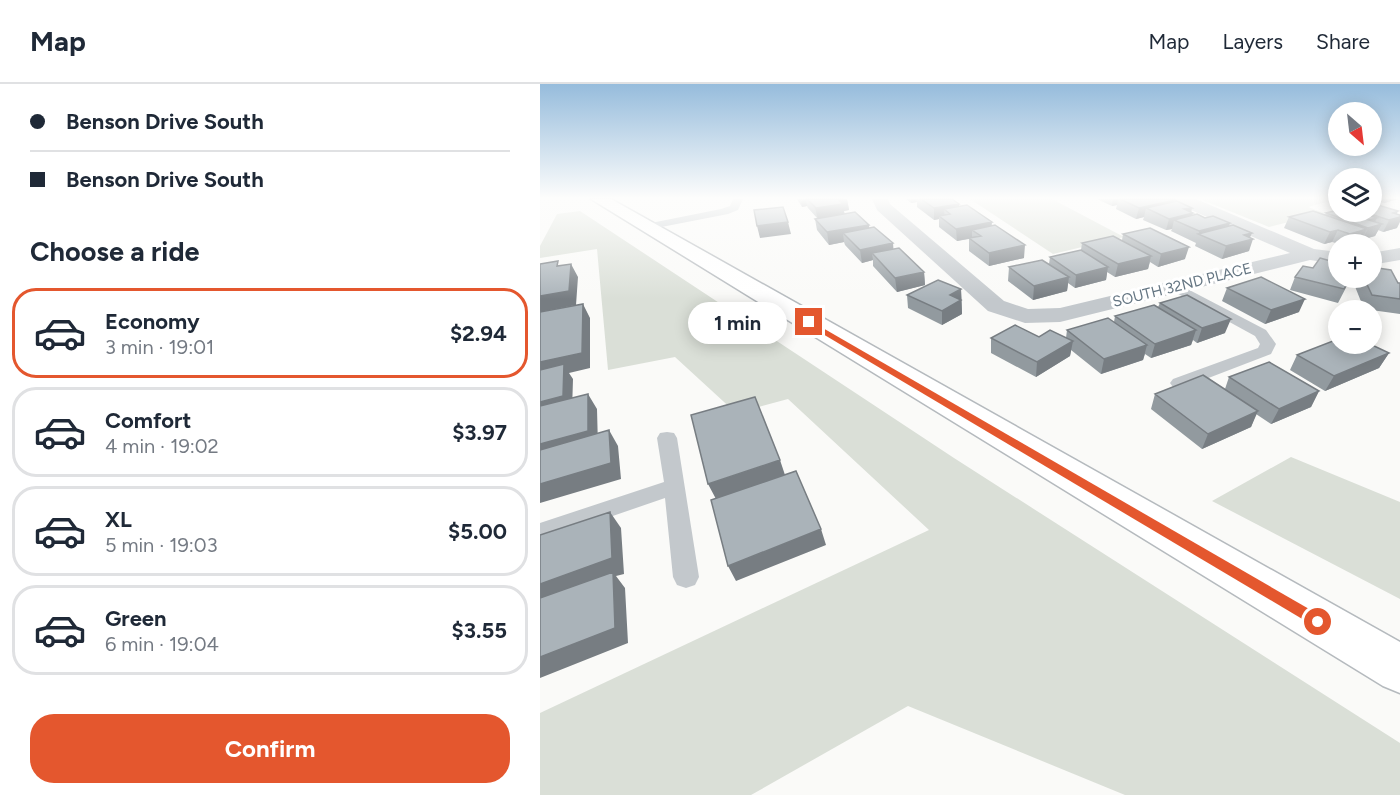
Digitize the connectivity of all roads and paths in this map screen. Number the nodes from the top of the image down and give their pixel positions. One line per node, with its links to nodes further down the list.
1 (655, 232): 14 (main road)
2 (913, 232): 8 (street, SOUTH 32ND PLACE)
3 (1259, 232): 4 (street)
4 (1310, 254): 6 (street, SOUTH 32ND PLACE); 8 (street, SOUTH 32ND PLACE)
5 (1400, 254): 7 (street)
6 (1328, 257)
7 (1382, 257)
8 (1176, 287): 9 (lane)
9 (1179, 383)
10 (667, 438): 11 (lane)
11 (675, 486): 12 (lane); 13 (lane)
12 (540, 532)
13 (686, 577)
14 (1400, 669)

